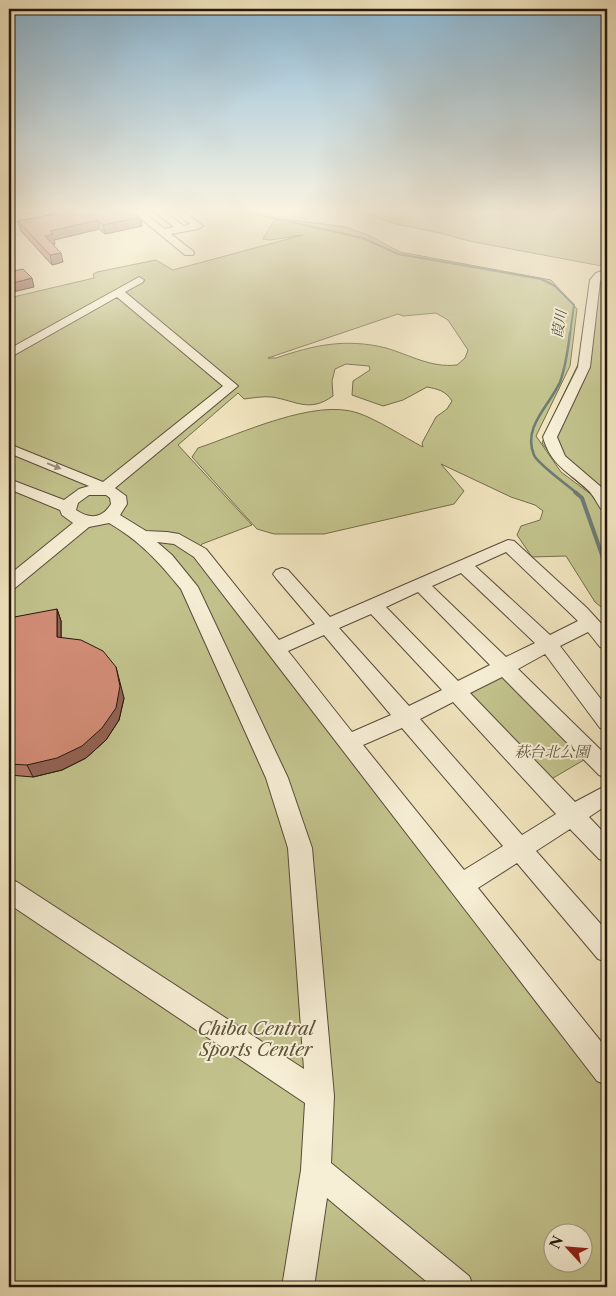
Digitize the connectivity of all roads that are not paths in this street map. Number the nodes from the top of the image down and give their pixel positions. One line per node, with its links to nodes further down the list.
1 (607, 272): 3 (street)
2 (139, 280): 4 (street)
3 (601, 283): 9 (street)
4 (118, 292): 5 (street); 8 (street)
5 (9, 354)
6 (9, 448): 8 (street, one-way to 8)
7 (9, 484): 10 (street)
8 (100, 490): 10 (street); 11 (street)
9 (607, 506)
10 (69, 508): 12 (street)
11 (110, 516): 12 (street); 13 (lane)
12 (86, 521): 16 (street)
13 (143, 537): 23 (street); 38 (lane)
14 (463, 565): 17 (street); 19 (street); 22 (street)
15 (282, 574): 20 (street)
16 (9, 584)
17 (420, 584): 18 (street); 24 (street)
18 (374, 605): 20 (street); 25 (street)
19 (590, 623): 21 (street); 22 (street)
20 (328, 625): 23 (street); 26 (street)
21 (607, 642)
22 (548, 644): 24 (street); 27 (street)
23 (276, 649): 28 (street)
24 (503, 666): 25 (street); 29 (street)
25 (456, 691): 26 (street); 31 (street)
26 (406, 716): 28 (street); 32 (street)
27 (607, 722)
28 (350, 742): 34 (street)
29 (607, 769)
30 (607, 794): 31 (street)
31 (574, 816): 32 (street); 33 (street)
32 (520, 849): 34 (street); 36 (street)
33 (607, 852)
34 (461, 885): 37 (street)
35 (9, 890): 38 (street)
36 (607, 949)
37 (607, 1071)
38 (320, 1096): 39 (lane)
39 (316, 1170): 40 (lane); 41 (street)
40 (298, 1287)
41 (458, 1287)

